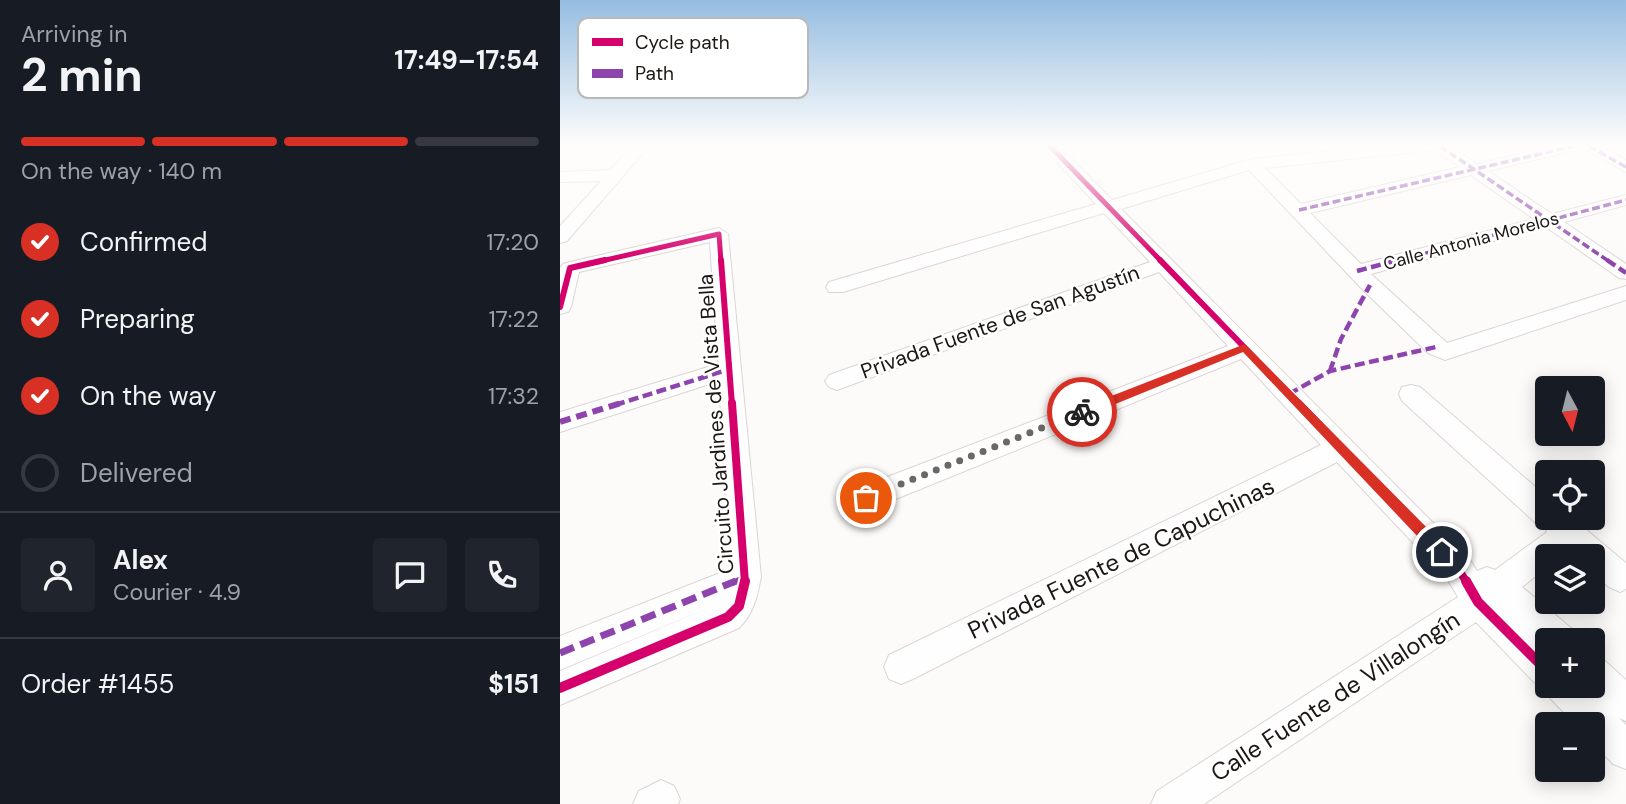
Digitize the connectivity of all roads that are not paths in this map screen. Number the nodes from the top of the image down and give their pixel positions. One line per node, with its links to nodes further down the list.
1 (609, 184): 11 (street)
2 (1086, 184): 8 (street)
3 (1185, 184): 8 (street)
4 (1272, 184): 9 (street)
5 (1412, 184): 9 (street)
6 (1495, 184): 10 (street)
7 (1626, 200): 10 (street, Calle Antonia Morelos)
8 (1108, 206): 12 (street); 15 (street)
9 (1299, 210): 13 (street)
10 (1549, 220): 13 (street, Calle Antonia Morelos); 14 (street)
11 (560, 237)
12 (1162, 264): 18 (street); 20 (street, Privada Fuente de San Agustín)
13 (1357, 271): 16 (street)
14 (1626, 273)
15 (836, 287)
16 (1626, 293)
17 (560, 307): 19 (street, Circuito Jardines de Vista Bella)
18 (1245, 348): 23 (street); 24 (street)
19 (730, 369): 22 (street); 28 (street, Circuito Jardines de Vista Bella)
20 (837, 381)
21 (1410, 394): 25 (street)
22 (560, 422)
23 (1340, 448): 30 (street); 34 (street, Privada Fuente de Capuchinas)
24 (866, 498)
25 (1535, 504)
26 (1548, 530): 30 (street, Calle Fuente de Villalongín)
27 (1564, 530): 29 (street)
28 (746, 577): 32 (street, Circuito Jardines de Vista Bella); 36 (street, Circuito Jardines de Vista Bella)
29 (1620, 578)
30 (1489, 594): 31 (street); 33 (street); 40 (street, Calle Fuente de Villalongín)
31 (1541, 628)
32 (560, 653)
33 (1535, 655)
34 (901, 667)
35 (1605, 684): 38 (street)
36 (560, 688)
37 (1574, 698): 39 (street)
38 (1626, 704)
39 (1626, 751)
40 (1170, 804)

